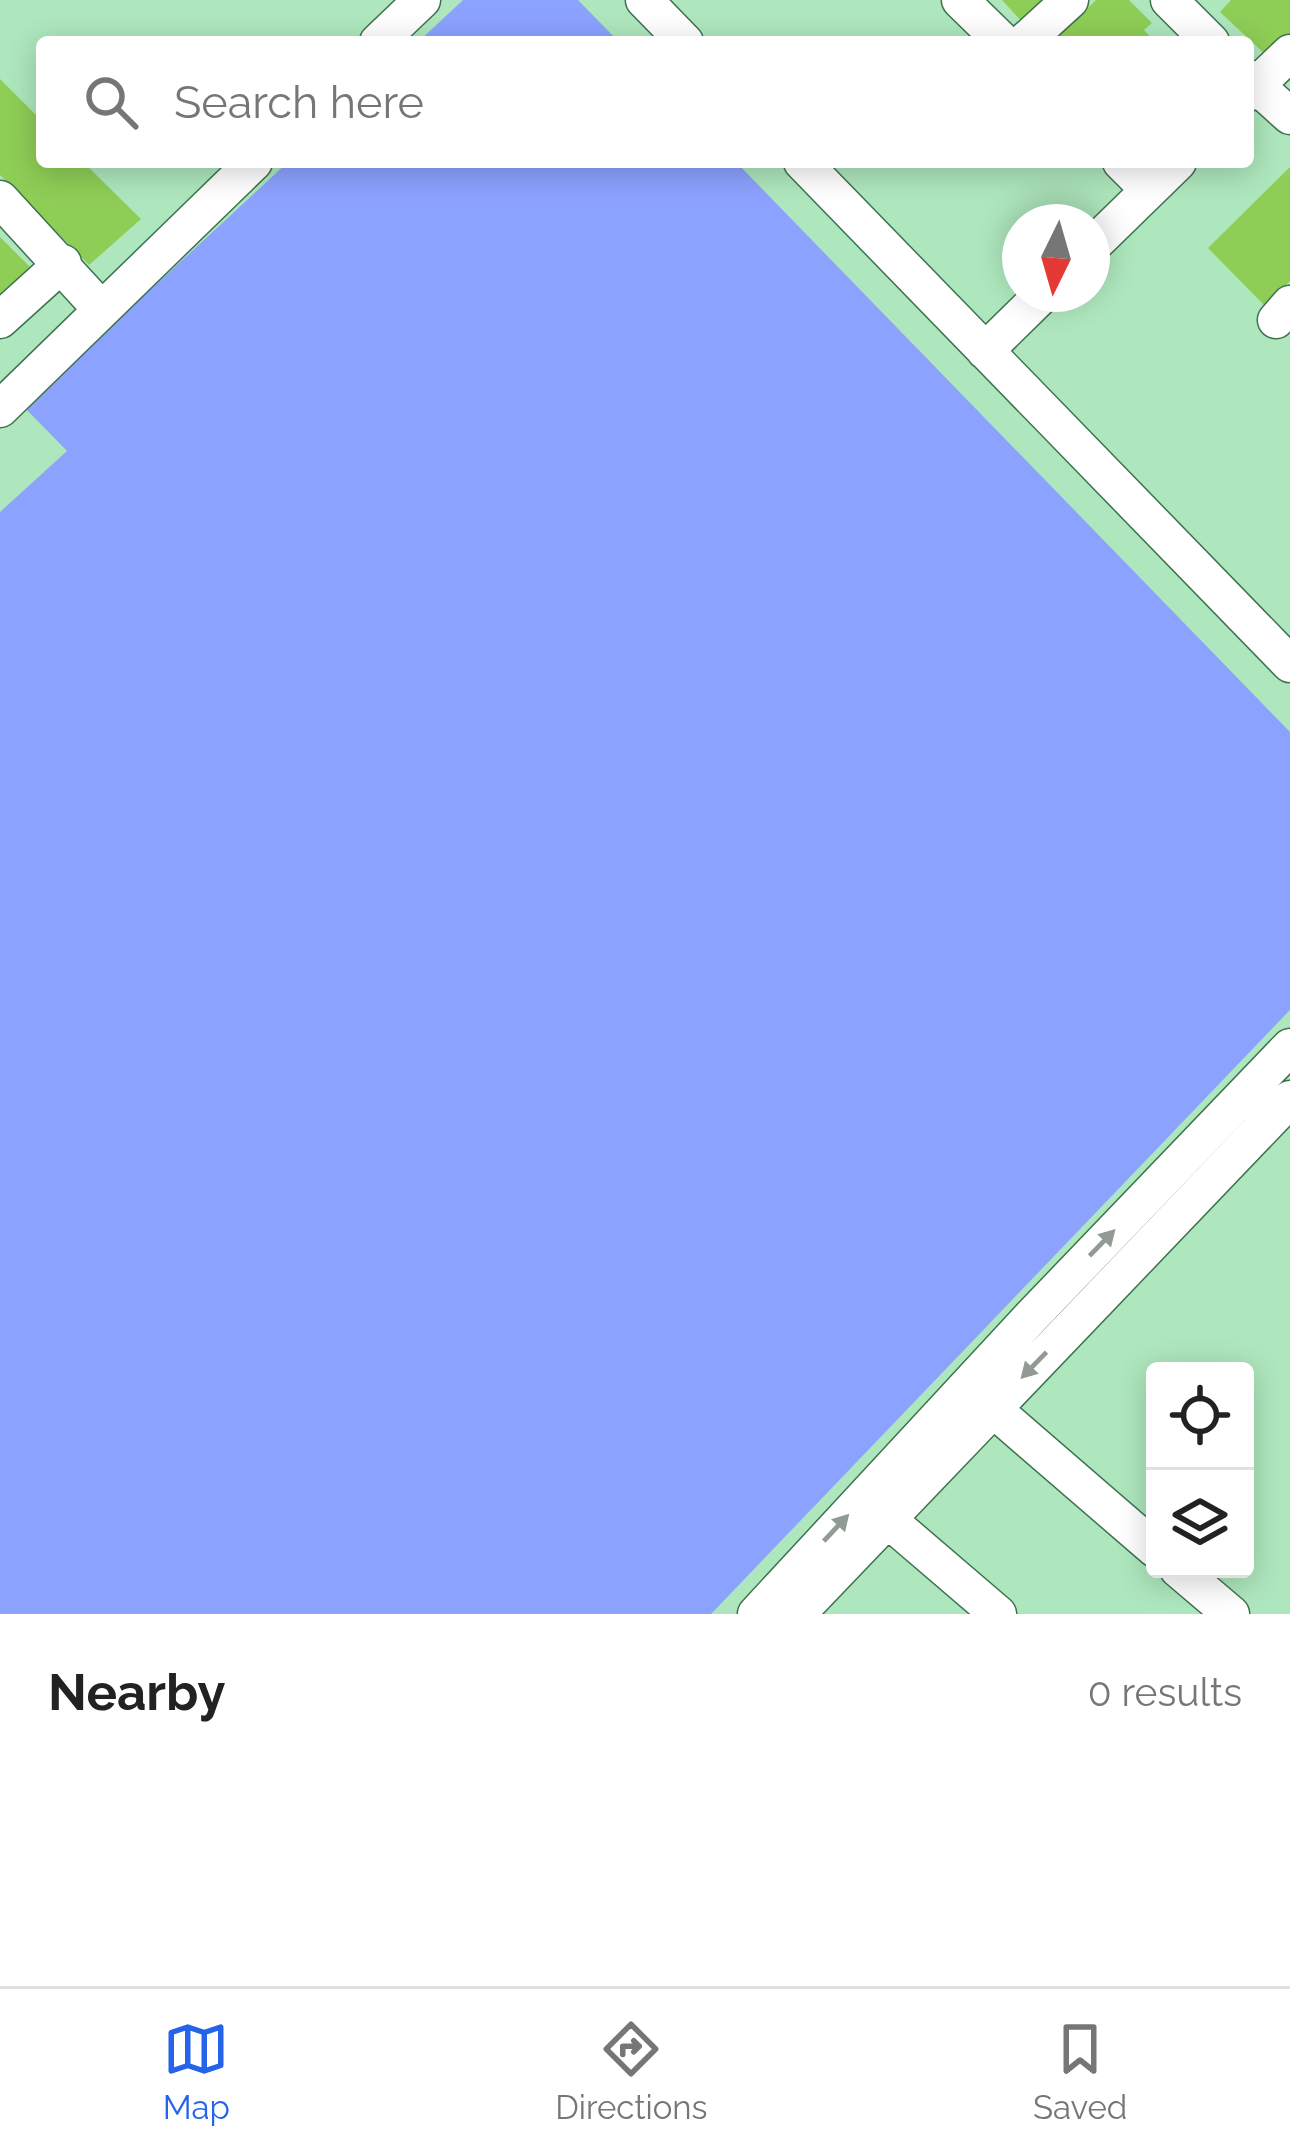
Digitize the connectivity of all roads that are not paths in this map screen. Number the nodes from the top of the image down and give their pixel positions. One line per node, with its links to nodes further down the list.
1 (422, 0): 7 (street)
2 (644, 0): 8 (street)
3 (960, 0): 9 (street)
4 (1070, 0): 10 (street)
5 (1147, 0): 11 (street)
6 (1168, 0): 12 (street)
7 (384, 36)
8 (679, 36)
9 (997, 36)
10 (1031, 36)
11 (1183, 36)
12 (1205, 36)
13 (1290, 52): 14 (street)
14 (1254, 83)
15 (1254, 89): 16 (street)
16 (1290, 116)
17 (248, 168): 25 (street)
18 (808, 168): 28 (street)
19 (1127, 168): 21 (street)
20 (1172, 168): 21 (street)
21 (1149, 190): 23 (street)
22 (0, 199): 24 (street)
23 (1110, 228)
24 (63, 263): 25 (street); 27 (street)
25 (101, 309): 29 (street)
26 (1024, 312): 28 (street)
27 (0, 320)
28 (985, 350): 30 (street)
29 (0, 409)
30 (1290, 664)
31 (1290, 1047): 37 (street, one-way to 31)
32 (1290, 1099): 33 (street, one-way to 33)
33 (993, 1409): 34 (street); 35 (street)
34 (886, 1518): 38 (street); 39 (street)
35 (1146, 1541)
36 (1189, 1578): 40 (street)
37 (756, 1614)
38 (797, 1614)
39 (998, 1614)
40 (1232, 1614)

